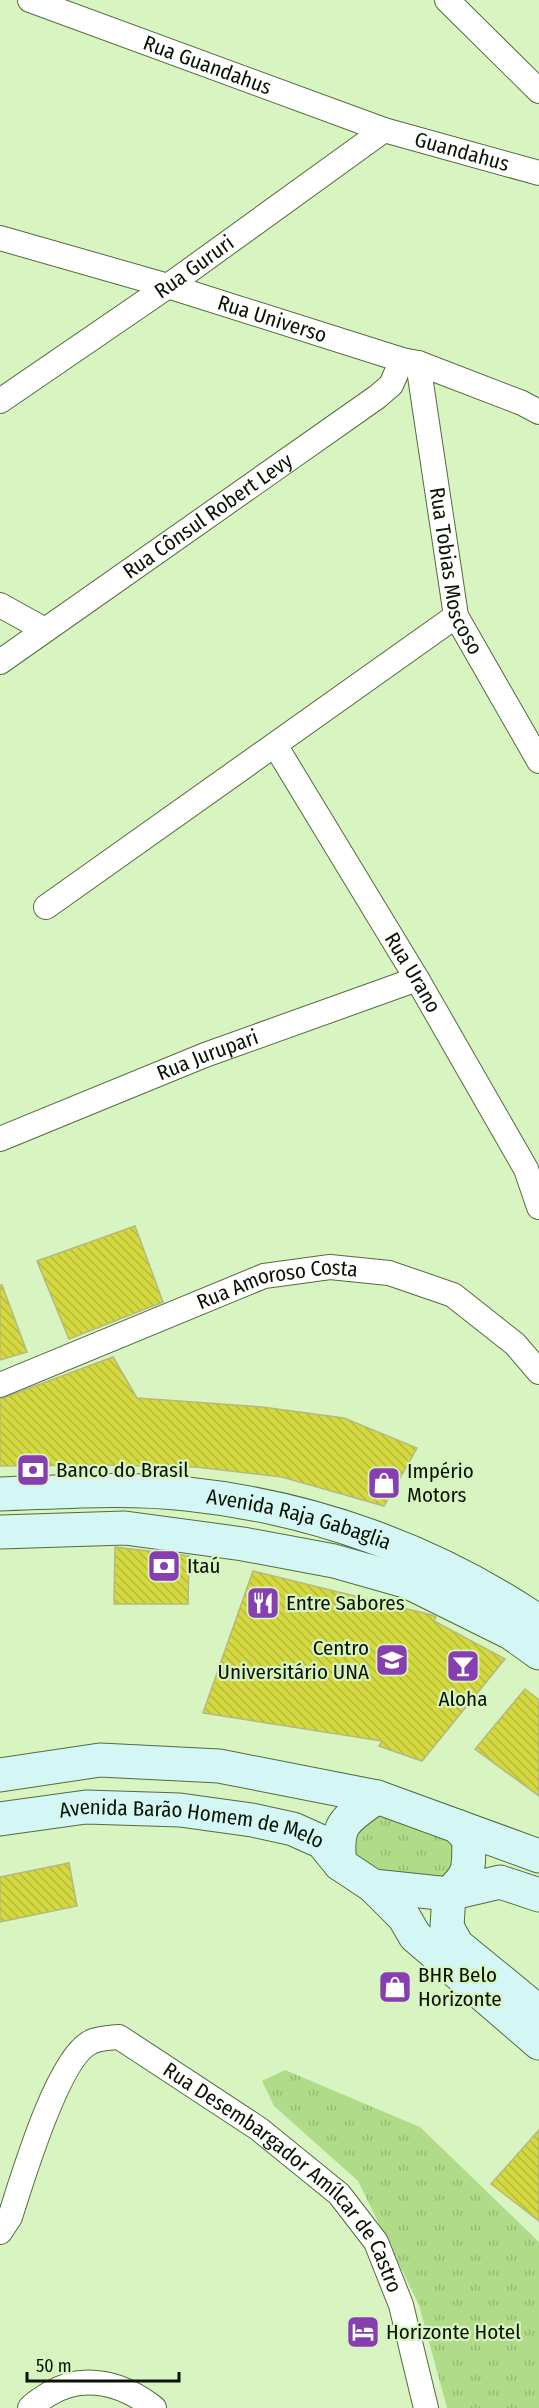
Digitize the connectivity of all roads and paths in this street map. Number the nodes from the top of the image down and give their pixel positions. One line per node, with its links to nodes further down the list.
1 (30, 0): 4 (street, Rua Guandahus)
2 (447, 0): 3 (street)
3 (539, 90)
4 (384, 130): 5 (street, Guandahus); 7 (street, Rua Gururi)
5 (539, 172)
6 (0, 238): 7 (street, Rua Universo)
7 (168, 286): 8 (street, Rua Universo); 9 (street, Rua Gururi)
8 (410, 362): 10 (street, Rua Universo); 12 (street, Rua Tobias Moscoso); 13 (street, Rua Cônsul Robert Levy)
9 (0, 401)
10 (539, 412)
11 (0, 605): 13 (street)
12 (456, 616): 15 (street); 16 (street, Rua Tobias Moscoso)
13 (45, 630): 14 (street, Rua Cônsul Robert Levy)
14 (0, 662)
15 (275, 745): 17 (street); 18 (street, Rua Urano)
16 (539, 761)
17 (46, 907)
18 (417, 980): 19 (street, Rua Jurupari); 20 (street, Rua Urano)
19 (0, 1140)
20 (539, 1207)
21 (539, 1372): 22 (street, Rua Amoroso Costa)
22 (0, 1385)
23 (0, 1494): 25 (main road, Avenida Raja Gabaglia)
24 (0, 1532): 26 (main road, Avenida Raja Gabaglia)
25 (539, 1622)
26 (539, 1653)
27 (0, 1775): 28 (main road)
28 (377, 1797): 30 (main road); 32 (main road)
29 (0, 1819): 32 (main road, Avenida Barão Homem de Melo)
30 (457, 1826): 31 (main road); 34 (main road)
31 (539, 1856)
32 (340, 1864): 33 (main road, Avenida Barão Homem de Melo)
33 (373, 1886): 34 (main road, Avenida Barão Homem de Melo); 37 (main road)
34 (449, 1894): 35 (main road, Avenida Barão Homem de Melo); 36 (main road)
35 (539, 1895)
36 (539, 2012)
37 (539, 2043)
38 (0, 2232): 41 (street, Rua Desembargador Amílcar de Castro)
39 (30, 2408): 40 (street)
40 (154, 2408)
41 (426, 2408)

